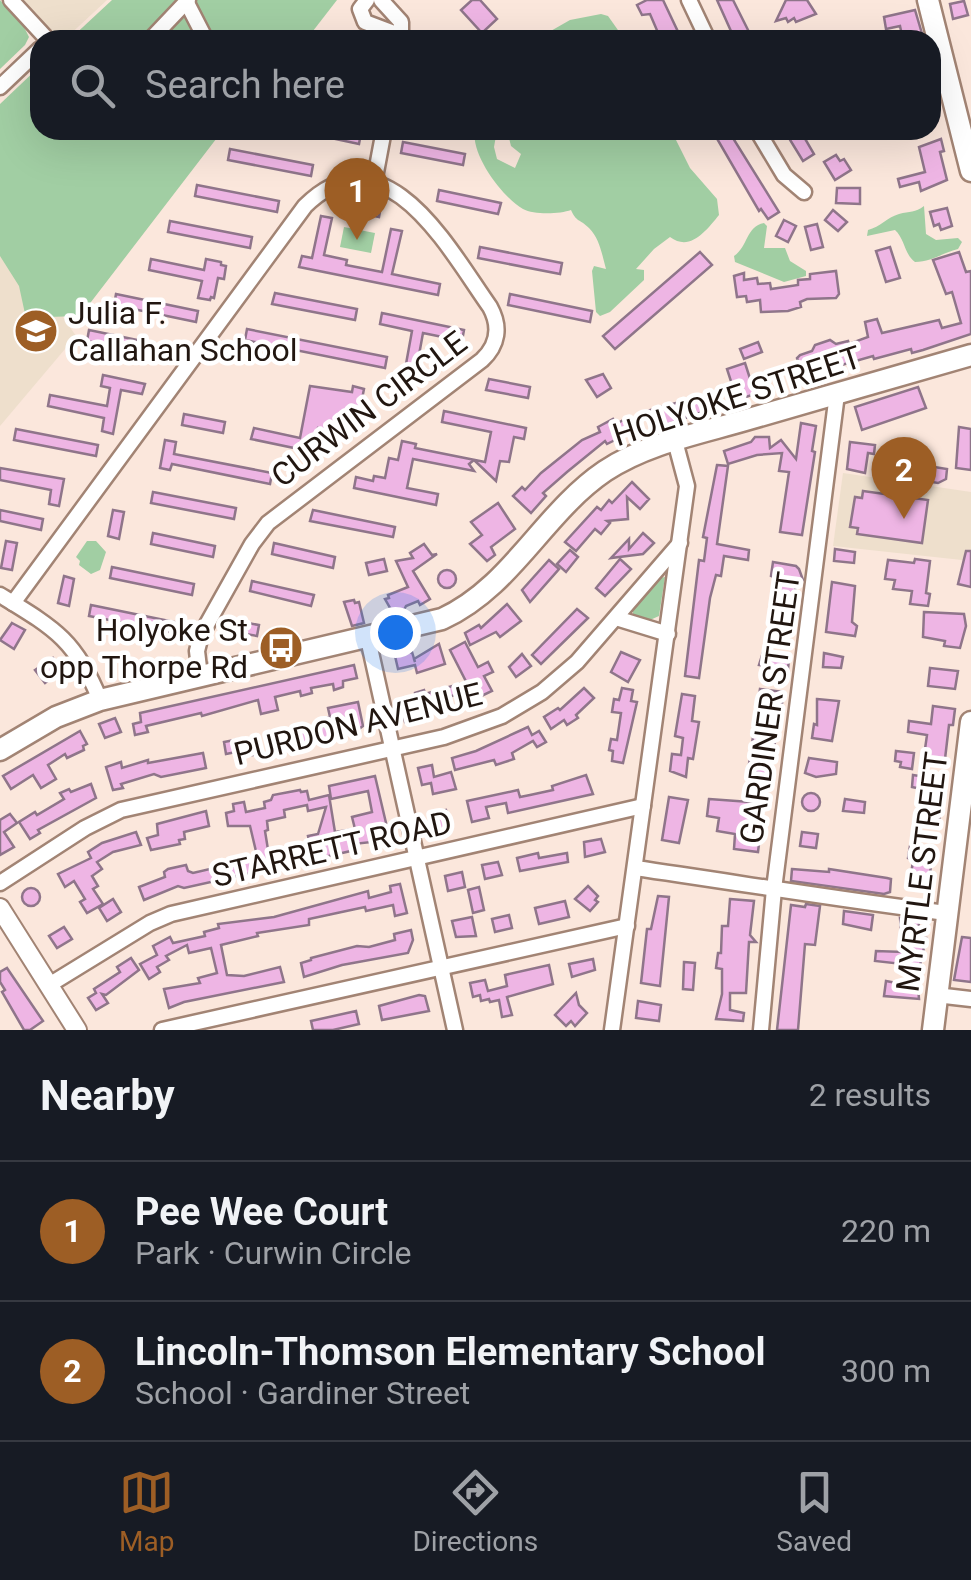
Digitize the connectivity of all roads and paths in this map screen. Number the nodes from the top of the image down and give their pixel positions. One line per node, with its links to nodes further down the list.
1 (11, 0): 7 (street)
2 (367, 0): 10 (street)
3 (381, 0): 11 (street)
4 (689, 0): 12 (street)
5 (928, 0): 13 (main road)
6 (187, 2): 8 (street); 9 (street)
7 (39, 30)
8 (160, 30)
9 (201, 30)
10 (384, 30)
11 (401, 30)
12 (703, 30)
13 (936, 30)
14 (941, 52): 19 (main road)
15 (30, 58): 16 (street)
16 (0, 86)
17 (382, 140): 20 (street)
18 (763, 140): 21 (street)
19 (971, 171)
20 (374, 183): 26 (street); 30 (street, CURWIN CIRCLE)
21 (804, 192)
22 (971, 355): 23 (main road, HOLYOKE STREET)
23 (838, 394): 24 (main road, HOLYOKE STREET); 40 (street, GARDINER STREET)
24 (675, 441): 25 (street); 29 (main road, HOLYOKE STREET)
25 (680, 544): 27 (street, PURDON AVENUE); 28 (street)
26 (6, 599): 31 (street)
27 (616, 618): 28 (street); 33 (street, PURDON AVENUE)
28 (668, 634): 35 (street)
29 (368, 639): 30 (main road, HOLYOKE STREET); 33 (street)
30 (200, 676): 31 (main road, HOLYOKE STREET)
31 (100, 700): 34 (main road, HOLYOKE STREET)
32 (971, 722): 36 (main road, MYRTLE STREET)
33 (392, 748): 37 (street); 39 (street, PURDON AVENUE)
34 (0, 750)
35 (644, 806): 37 (street, STARRETT ROAD); 38 (street)
36 (965, 816): 42 (main road, MYRTLE STREET)
37 (416, 858): 44 (street); 45 (street, STARRETT ROAD)
38 (635, 868): 40 (street); 43 (street)
39 (0, 883)
40 (774, 889): 42 (street); 52 (street, GARDINER STREET)
41 (0, 908): 45 (street)
42 (946, 912): 46 (main road, MYRTLE STREET)
43 (626, 926): 44 (street); 51 (street)
44 (441, 968): 49 (street); 50 (street)
45 (49, 985): 48 (street)
46 (936, 995): 47 (street); 53 (main road, MYRTLE STREET)
47 (971, 999)
48 (77, 1030)
49 (162, 1030)
50 (455, 1030)
51 (612, 1030)
52 (761, 1030)
53 (933, 1030)

